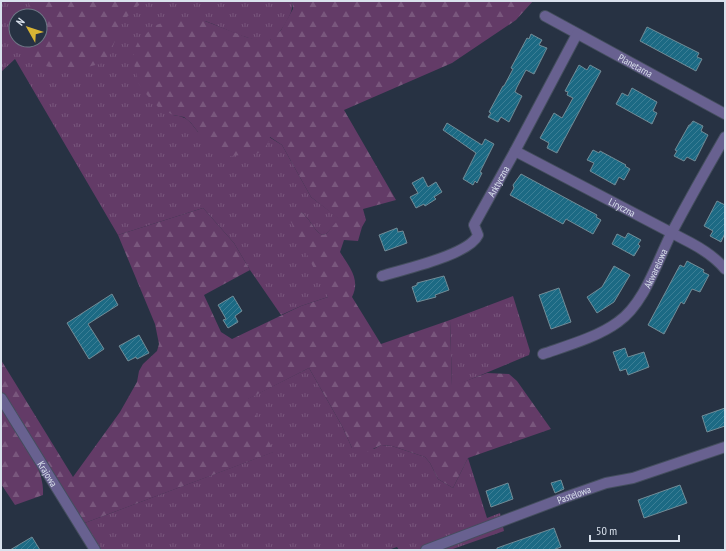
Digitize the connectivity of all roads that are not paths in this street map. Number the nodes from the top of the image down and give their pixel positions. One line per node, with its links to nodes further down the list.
1 (545, 16): 2 (street, Planetarna)
2 (577, 34): 3 (street, Planetarna); 5 (street, Arktyczna)
3 (725, 114)
4 (725, 136): 6 (street, Akwarelowa)
5 (515, 151): 6 (street, Liryczna); 8 (street, Arktyczna)
6 (672, 233): 7 (street, Liryczna); 9 (street, Akwarelowa)
7 (725, 269)
8 (382, 276)
9 (543, 354)
10 (1, 398): 12 (street, Krajowa)
11 (725, 447): 13 (street, Pastelowa)
12 (95, 550)
13 (426, 550)

